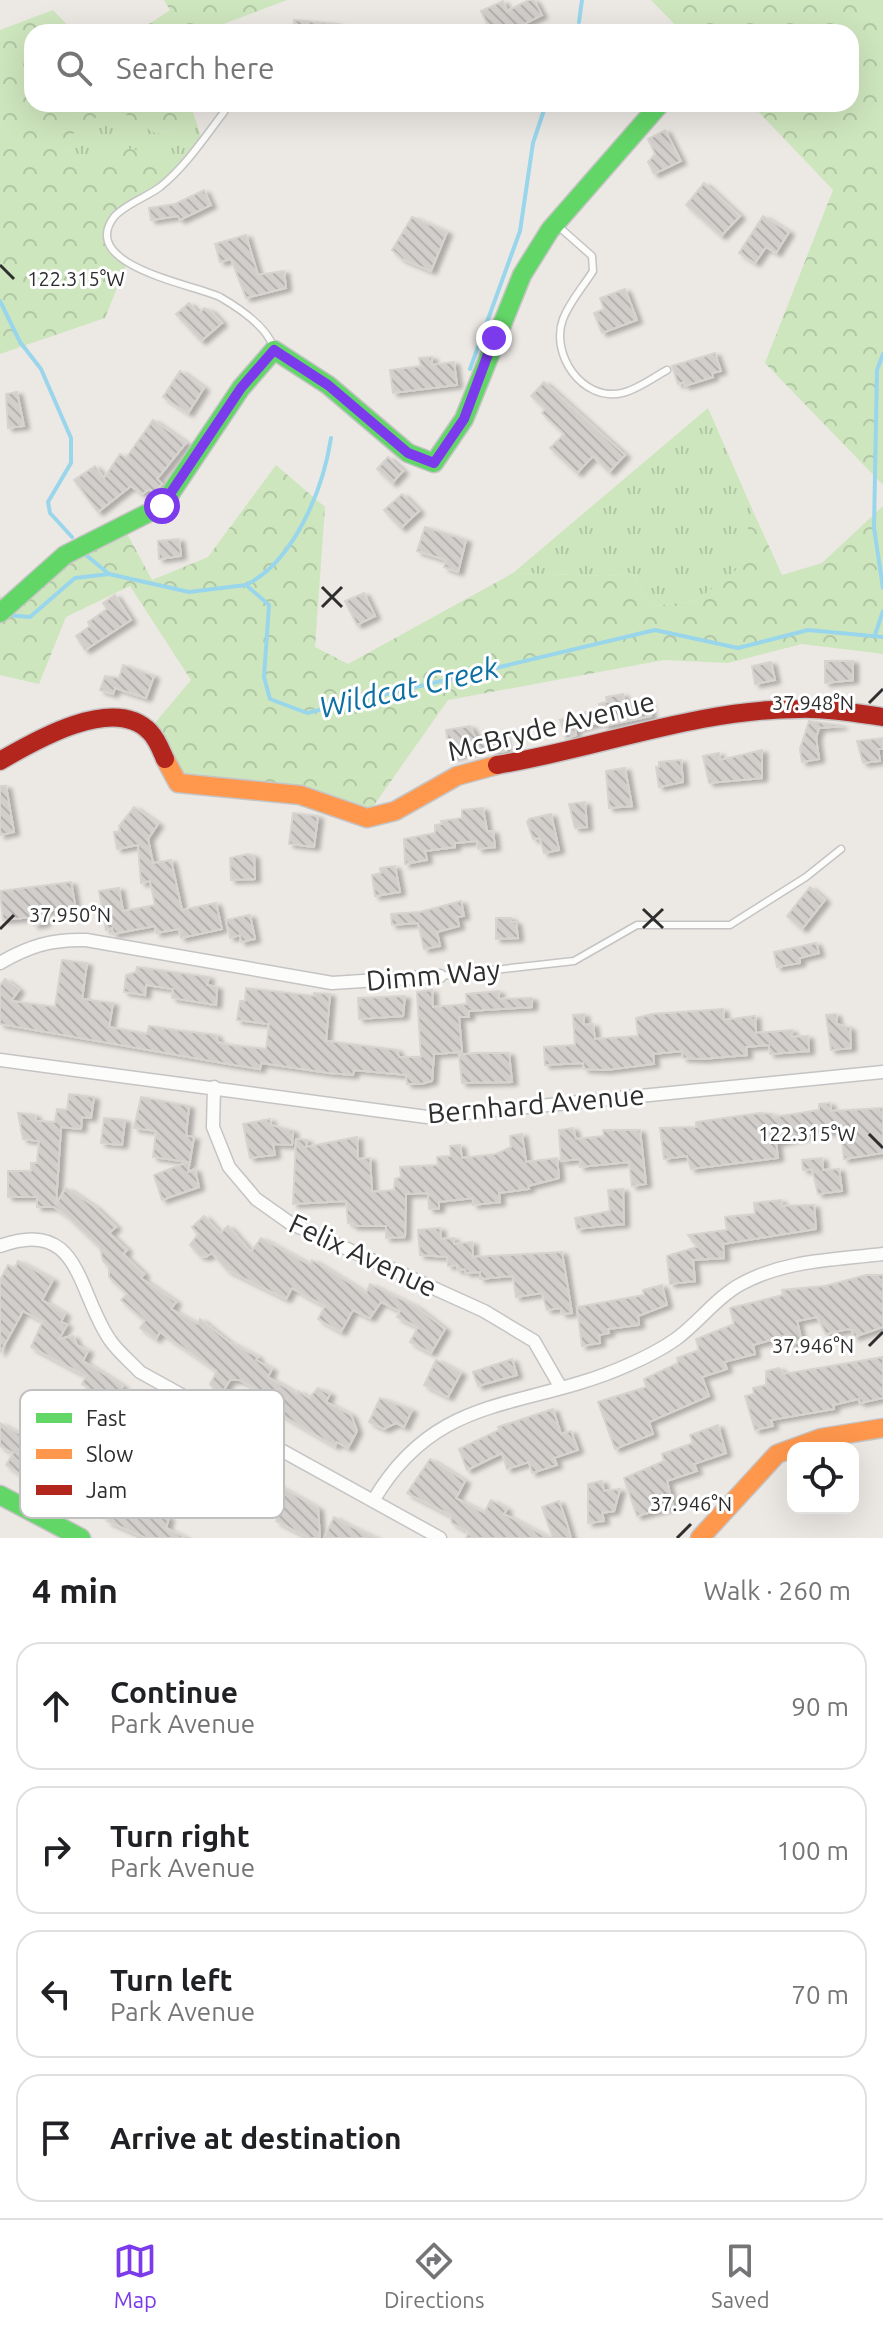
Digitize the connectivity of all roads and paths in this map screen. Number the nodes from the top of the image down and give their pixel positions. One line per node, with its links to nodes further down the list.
1 (224, 112): 4 (lane)
2 (653, 112): 3 (street)
3 (555, 223): 4 (street); 5 (lane)
4 (274, 350): 6 (street)
5 (667, 370)
6 (5, 608)
7 (883, 717): 8 (street, McBryde Avenue)
8 (0, 761)
9 (841, 849): 11 (lane, Dimm Way)
10 (0, 963): 11 (street, Dimm Way)
11 (440, 976)
12 (0, 1060): 14 (street, Bernhard Avenue)
13 (883, 1072): 14 (street, Bernhard Avenue)
14 (214, 1087): 17 (street, Felix Avenue)
15 (0, 1246): 18 (street)
16 (883, 1254): 17 (street)
17 (561, 1388): 22 (street)
18 (173, 1390)
19 (883, 1428): 27 (street)
20 (284, 1452): 22 (street)
21 (0, 1495): 23 (street)
22 (373, 1501): 26 (street)
23 (20, 1506)
24 (43, 1518): 25 (street)
25 (81, 1538)
26 (440, 1538)
27 (700, 1538)

